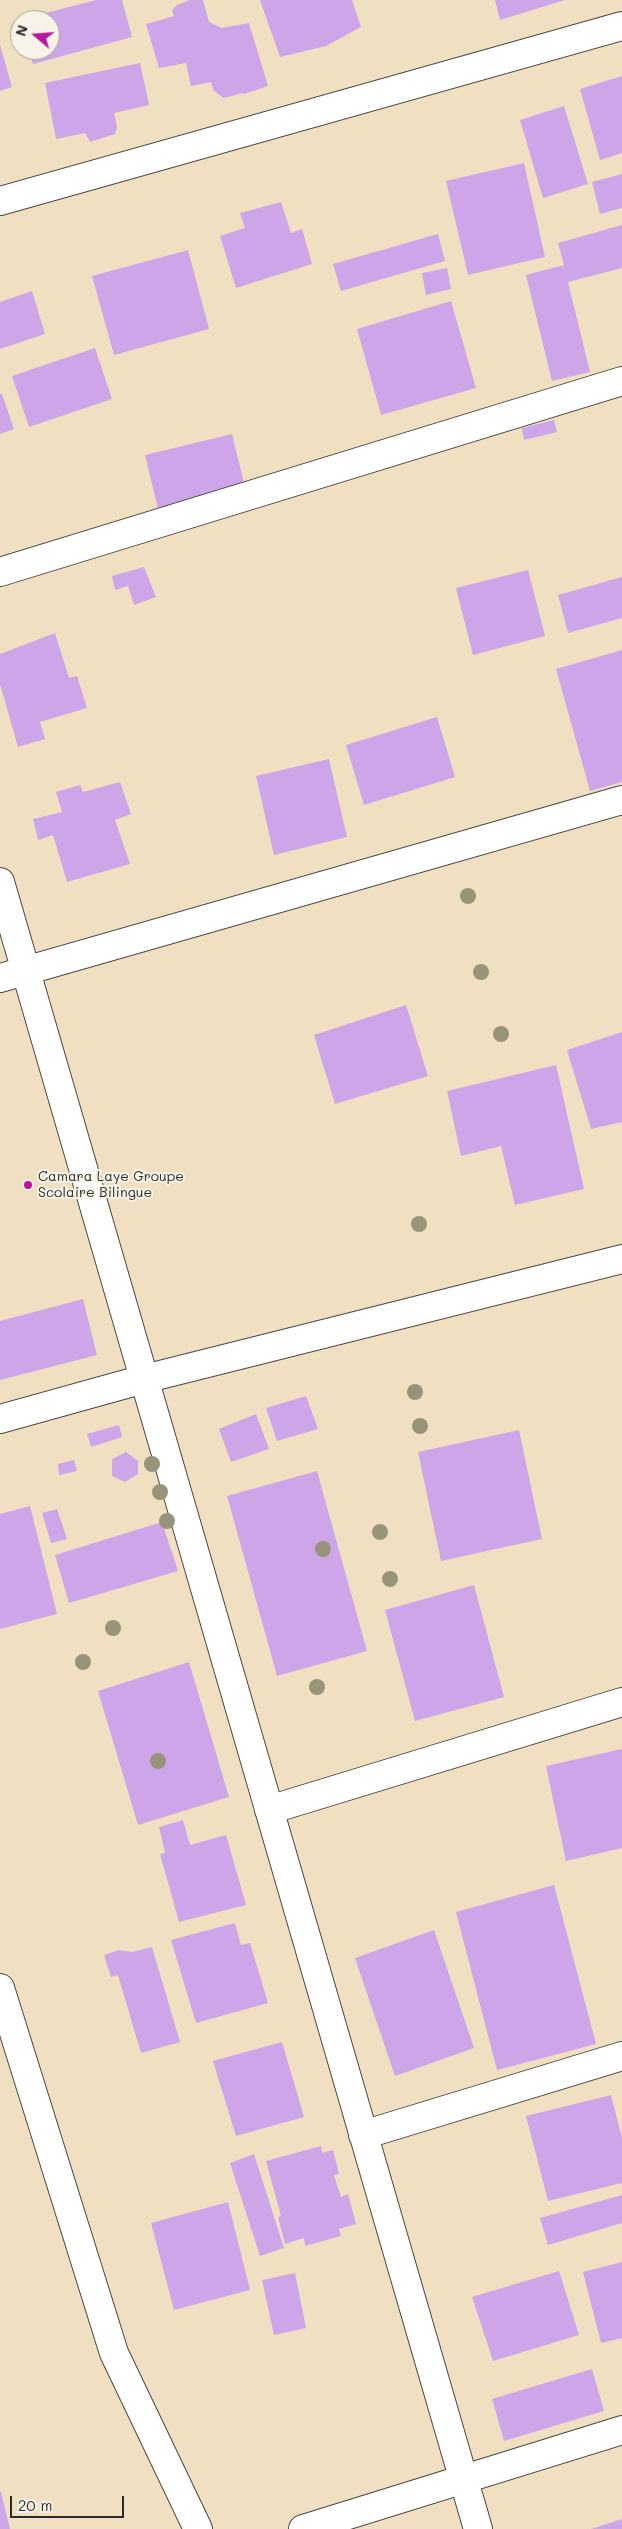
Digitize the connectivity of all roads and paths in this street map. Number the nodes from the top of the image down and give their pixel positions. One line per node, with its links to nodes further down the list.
1 (622, 26): 2 (street)
2 (0, 201)
3 (622, 381): 4 (street)
4 (0, 572)
5 (622, 800): 7 (street)
6 (0, 882): 7 (street)
7 (26, 971): 8 (street); 10 (street)
8 (0, 978)
9 (622, 1260): 10 (street)
10 (144, 1379): 11 (street); 13 (street)
11 (0, 1420)
12 (622, 1702): 13 (street)
13 (269, 1810): 16 (street)
14 (0, 1988): 19 (street)
15 (622, 2056): 16 (street)
16 (363, 2135): 18 (street)
17 (622, 2430): 18 (street)
18 (463, 2479): 20 (street); 21 (street)
19 (198, 2529)
20 (304, 2529)
21 (478, 2529)

